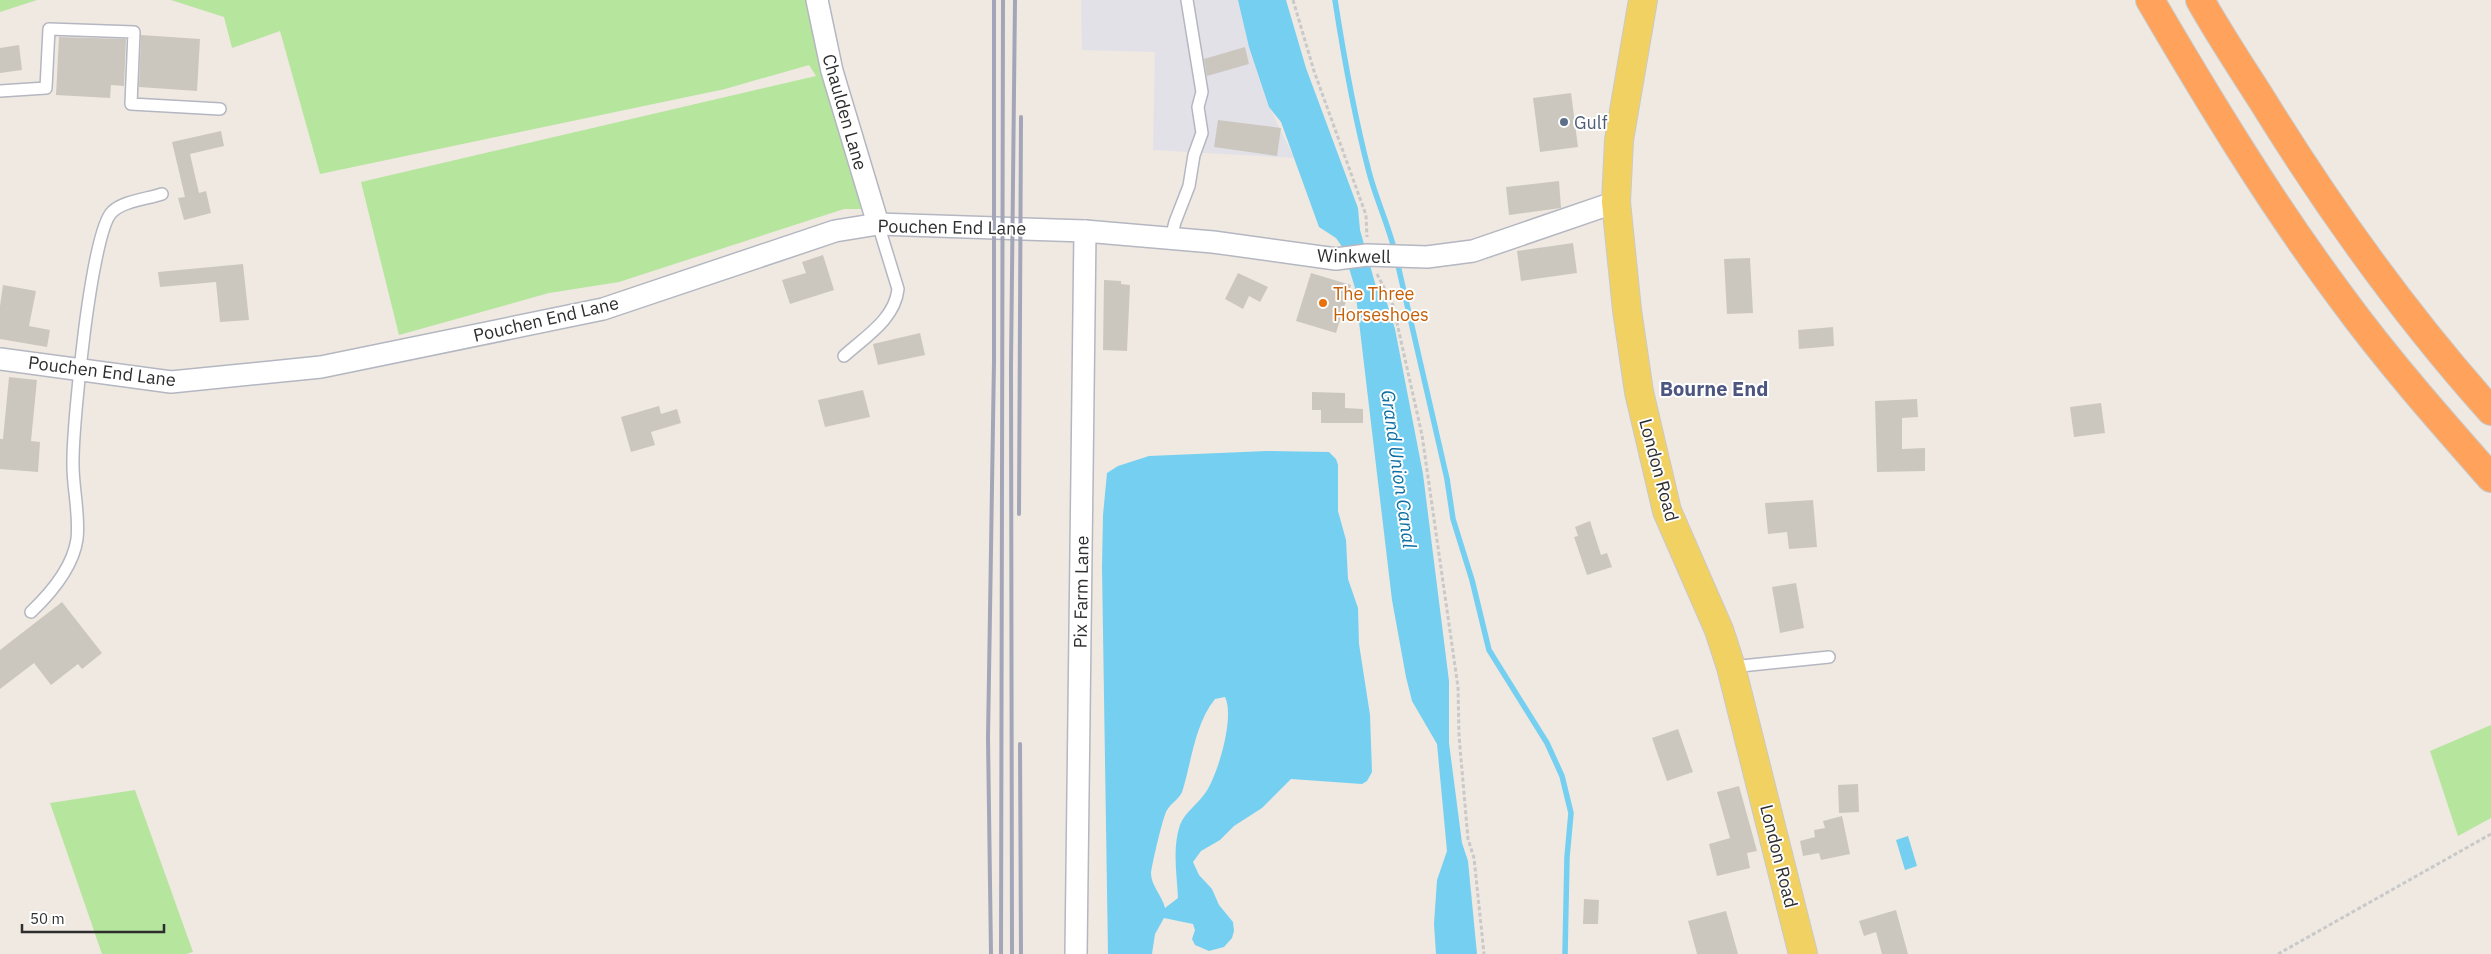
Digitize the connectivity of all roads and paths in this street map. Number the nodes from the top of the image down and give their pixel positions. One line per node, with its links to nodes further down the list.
1 (817, 0): 11 (street, Chaulden Lane)
2 (1187, 0): 13 (lane)
3 (1293, 0): 14 (path)
4 (1643, 0): 10 (main road, London Road)
5 (2150, 0): 19 (highway)
6 (2200, 0): 18 (highway)
7 (0, 91): 8 (lane)
8 (220, 109)
9 (162, 194): 17 (lane)
10 (1616, 202): 14 (street, Winkwell); 22 (main road, London Road)
11 (878, 224): 12 (street, Pouchen End Lane); 15 (lane); 17 (street, Pouchen End Lane)
12 (1085, 231): 13 (street, Winkwell); 24 (street, Pix Farm Lane)
13 (1171, 238): 14 (street, Winkwell)
14 (1375, 255): 25 (path)
15 (844, 356)
16 (0, 359): 17 (street, Pouchen End Lane)
17 (81, 370): 20 (lane)
18 (2491, 411)
19 (2491, 478)
20 (31, 612)
21 (1830, 657): 22 (lane)
22 (1731, 667): 26 (main road, London Road)
23 (2491, 834): 27 (path)
24 (1076, 954)
25 (1484, 954)
26 (1803, 954)
27 (2278, 954)

